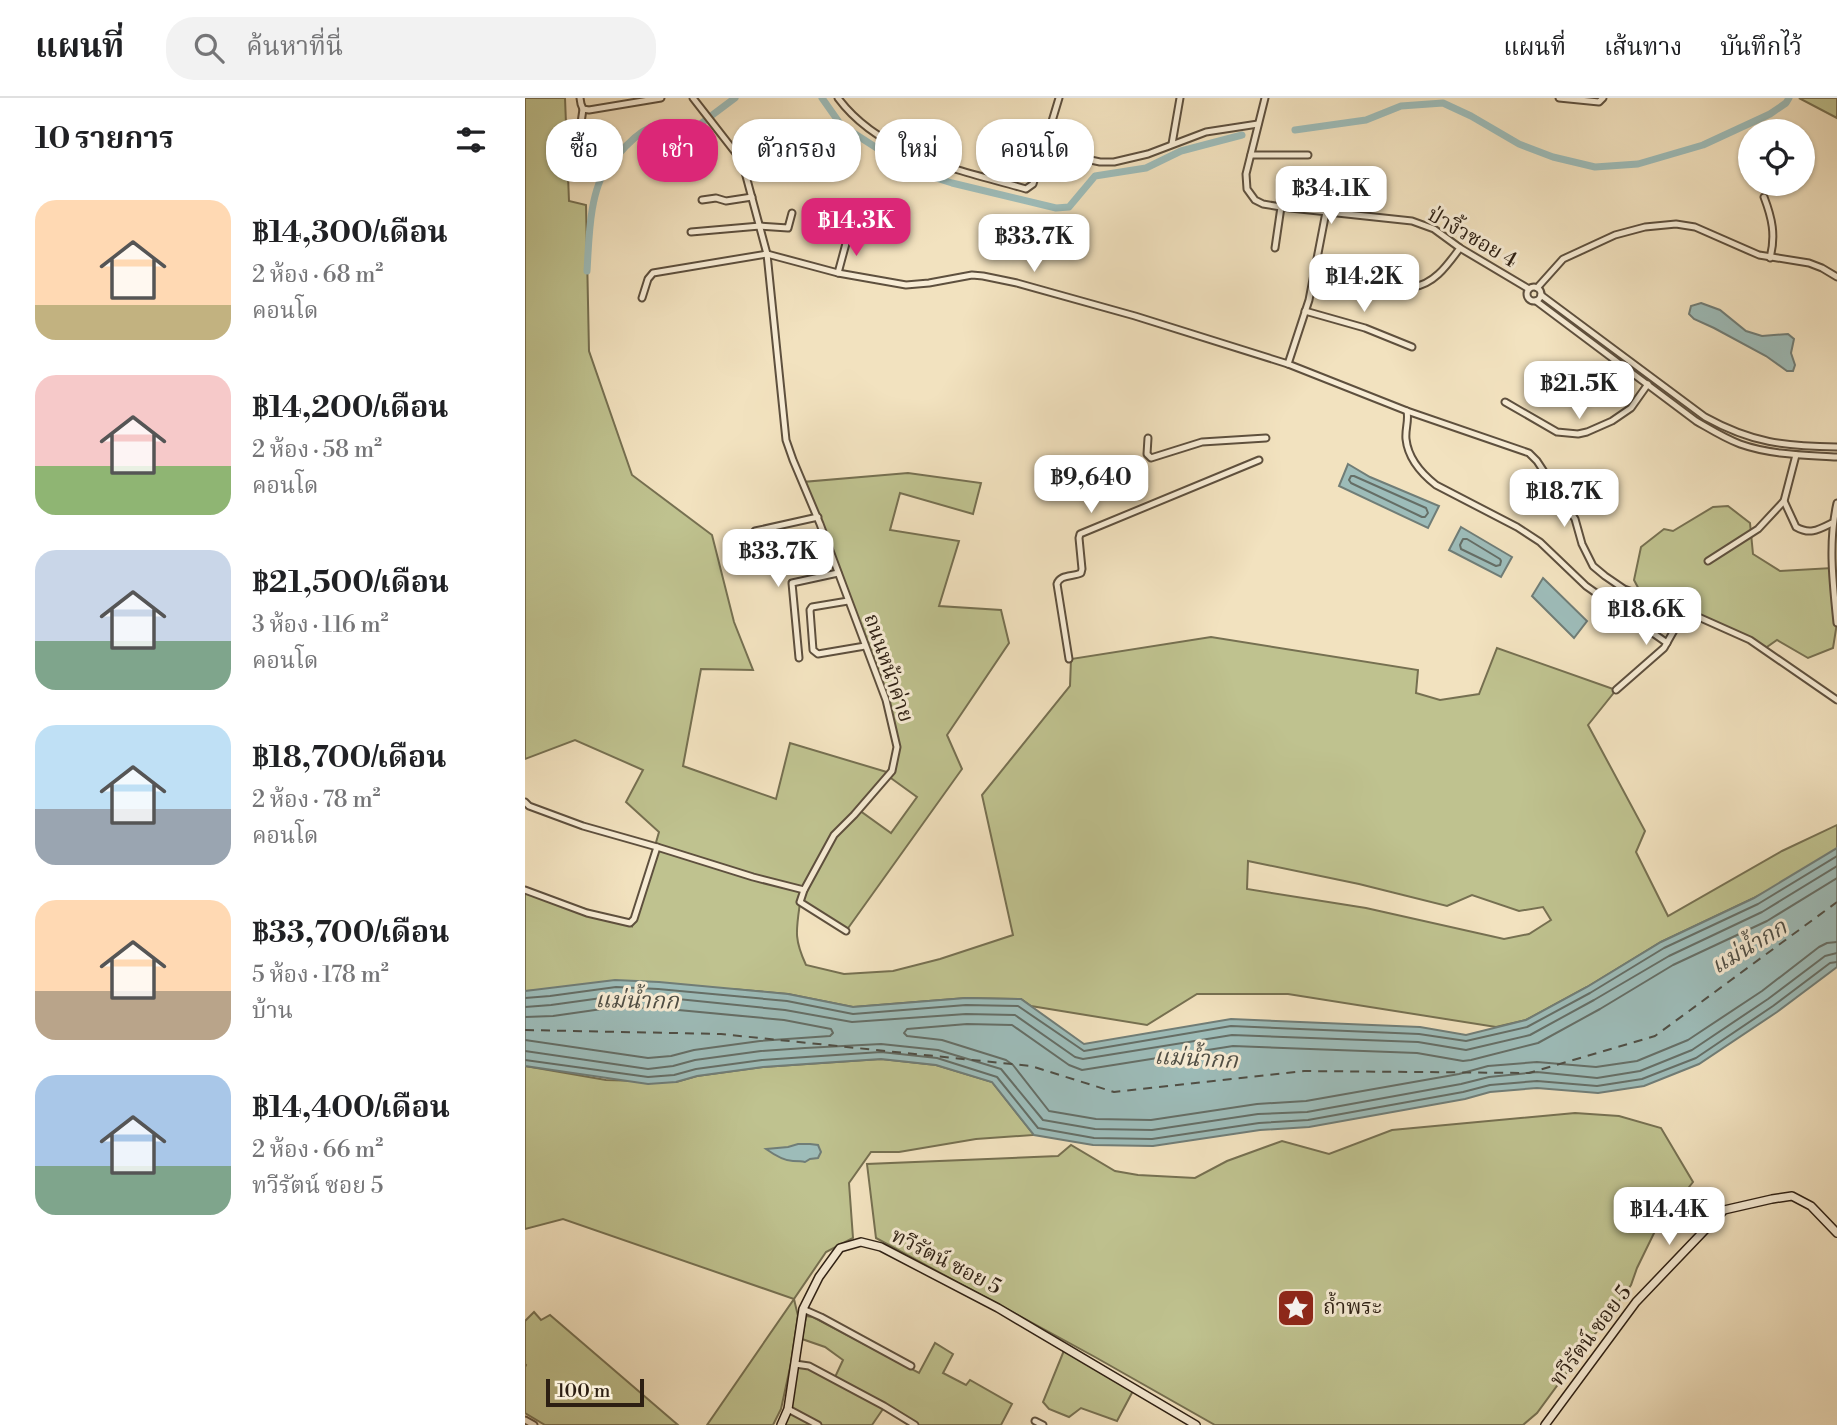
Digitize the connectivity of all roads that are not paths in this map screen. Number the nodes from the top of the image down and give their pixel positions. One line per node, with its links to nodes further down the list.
1 (580, 98): 10 (street)
2 (661, 98): 10 (street)
3 (693, 98): 21 (street, ถนนหน้าค่าย)
4 (838, 98): 18 (street)
5 (1059, 98): 12 (street)
6 (1180, 98): 14 (street)
7 (1265, 98): 13 (street, ป่างิ้วซอย 4)
8 (1559, 98): 9 (street)
9 (1603, 99)
10 (583, 108): 11 (street)
11 (582, 119)
12 (1053, 119)
13 (1258, 124): 14 (street); 15 (street, ป่างิ้วซอย 4)
14 (1172, 144): 17 (street)
15 (1251, 155): 16 (street); 24 (street, ป่างิ้วซอย 4)
16 (1308, 155)
17 (1094, 161)
18 (976, 175)
19 (1000, 182): 20 (street)
20 (1034, 182)
21 (752, 197): 23 (street); 27 (street, ถนนหน้าค่าย)
22 (1765, 197): 33 (street)
23 (702, 200)
24 (1282, 207): 25 (street, ป่างิ้วซอย 4); 30 (street)
25 (1326, 212): 31 (street, ป่างิ้วซอย 4); 41 (street)
26 (792, 214): 27 (street)
27 (760, 226): 28 (street); 32 (street, ถนนหน้าค่าย)
28 (691, 232)
29 (848, 236): 34 (street)
30 (1275, 248)
31 (1460, 248): 36 (street); 38 (street, ป่างิ้วซอย 4)
32 (767, 254): 34 (street); 39 (street); 55 (street, ถนนหน้าค่าย)
33 (1770, 258): 35 (street); 37 (street)
34 (838, 273): 43 (street)
35 (1837, 276)
36 (1378, 286)
37 (1537, 288): 38 (street); 40 (street)
38 (1529, 289): 40 (street)
39 (642, 298)
40 (1538, 298): 44 (street); 49 (street)
41 (1305, 311): 42 (street); 43 (street)
42 (1412, 347)
43 (1288, 364): 46 (street)
44 (1648, 384): 45 (street); 50 (street)
45 (1505, 402)
46 (1407, 411): 61 (street); 63 (street)
47 (1148, 438): 48 (street)
48 (1266, 438)
49 (1837, 447)
50 (1796, 455): 51 (street); 53 (street)
51 (1837, 457)
52 (1259, 460): 66 (street)
53 (1784, 501): 56 (street); 58 (street)
54 (1837, 503): 56 (street)
55 (818, 517): 57 (street); 59 (street, ถนนหน้าค่าย)
56 (1832, 523): 62 (street)
57 (755, 531)
58 (1708, 561)
59 (838, 573): 60 (street, ถนนหน้าค่าย); 65 (street)
60 (848, 601): 64 (street, ถนนหน้าค่าย); 64 (street)
61 (1685, 611): 63 (street); 68 (street)
62 (1837, 623)
63 (1667, 643): 67 (street)
64 (865, 646): 72 (street, ถนนหน้าค่าย)
65 (800, 659)
66 (1069, 659)
67 (1616, 690)
68 (1837, 700)
69 (525, 802): 70 (street)
70 (657, 847): 71 (street); 72 (street)
71 (525, 890)
72 (804, 890): 73 (street)
73 (846, 930)
74 (1837, 1233): 87 (street, ทวีรัตน์ ซอย 5)
75 (803, 1309): 76 (street, ทวีรัตน์ ซอย 5); 77 (street); 81 (street, ทวีรัตน์ ซอย 5)
76 (795, 1364): 78 (street, ทวีรัตน์ ซอย 5); 85 (street)
77 (911, 1366)
78 (788, 1409): 83 (street, ทวีรัตน์ ซอย 5); 84 (street)
79 (525, 1420): 82 (street)
80 (1035, 1421): 86 (street)
81 (1192, 1424)
82 (534, 1425)
83 (781, 1425)
84 (818, 1425)
85 (915, 1425)
86 (1042, 1425)
87 (1545, 1425)

